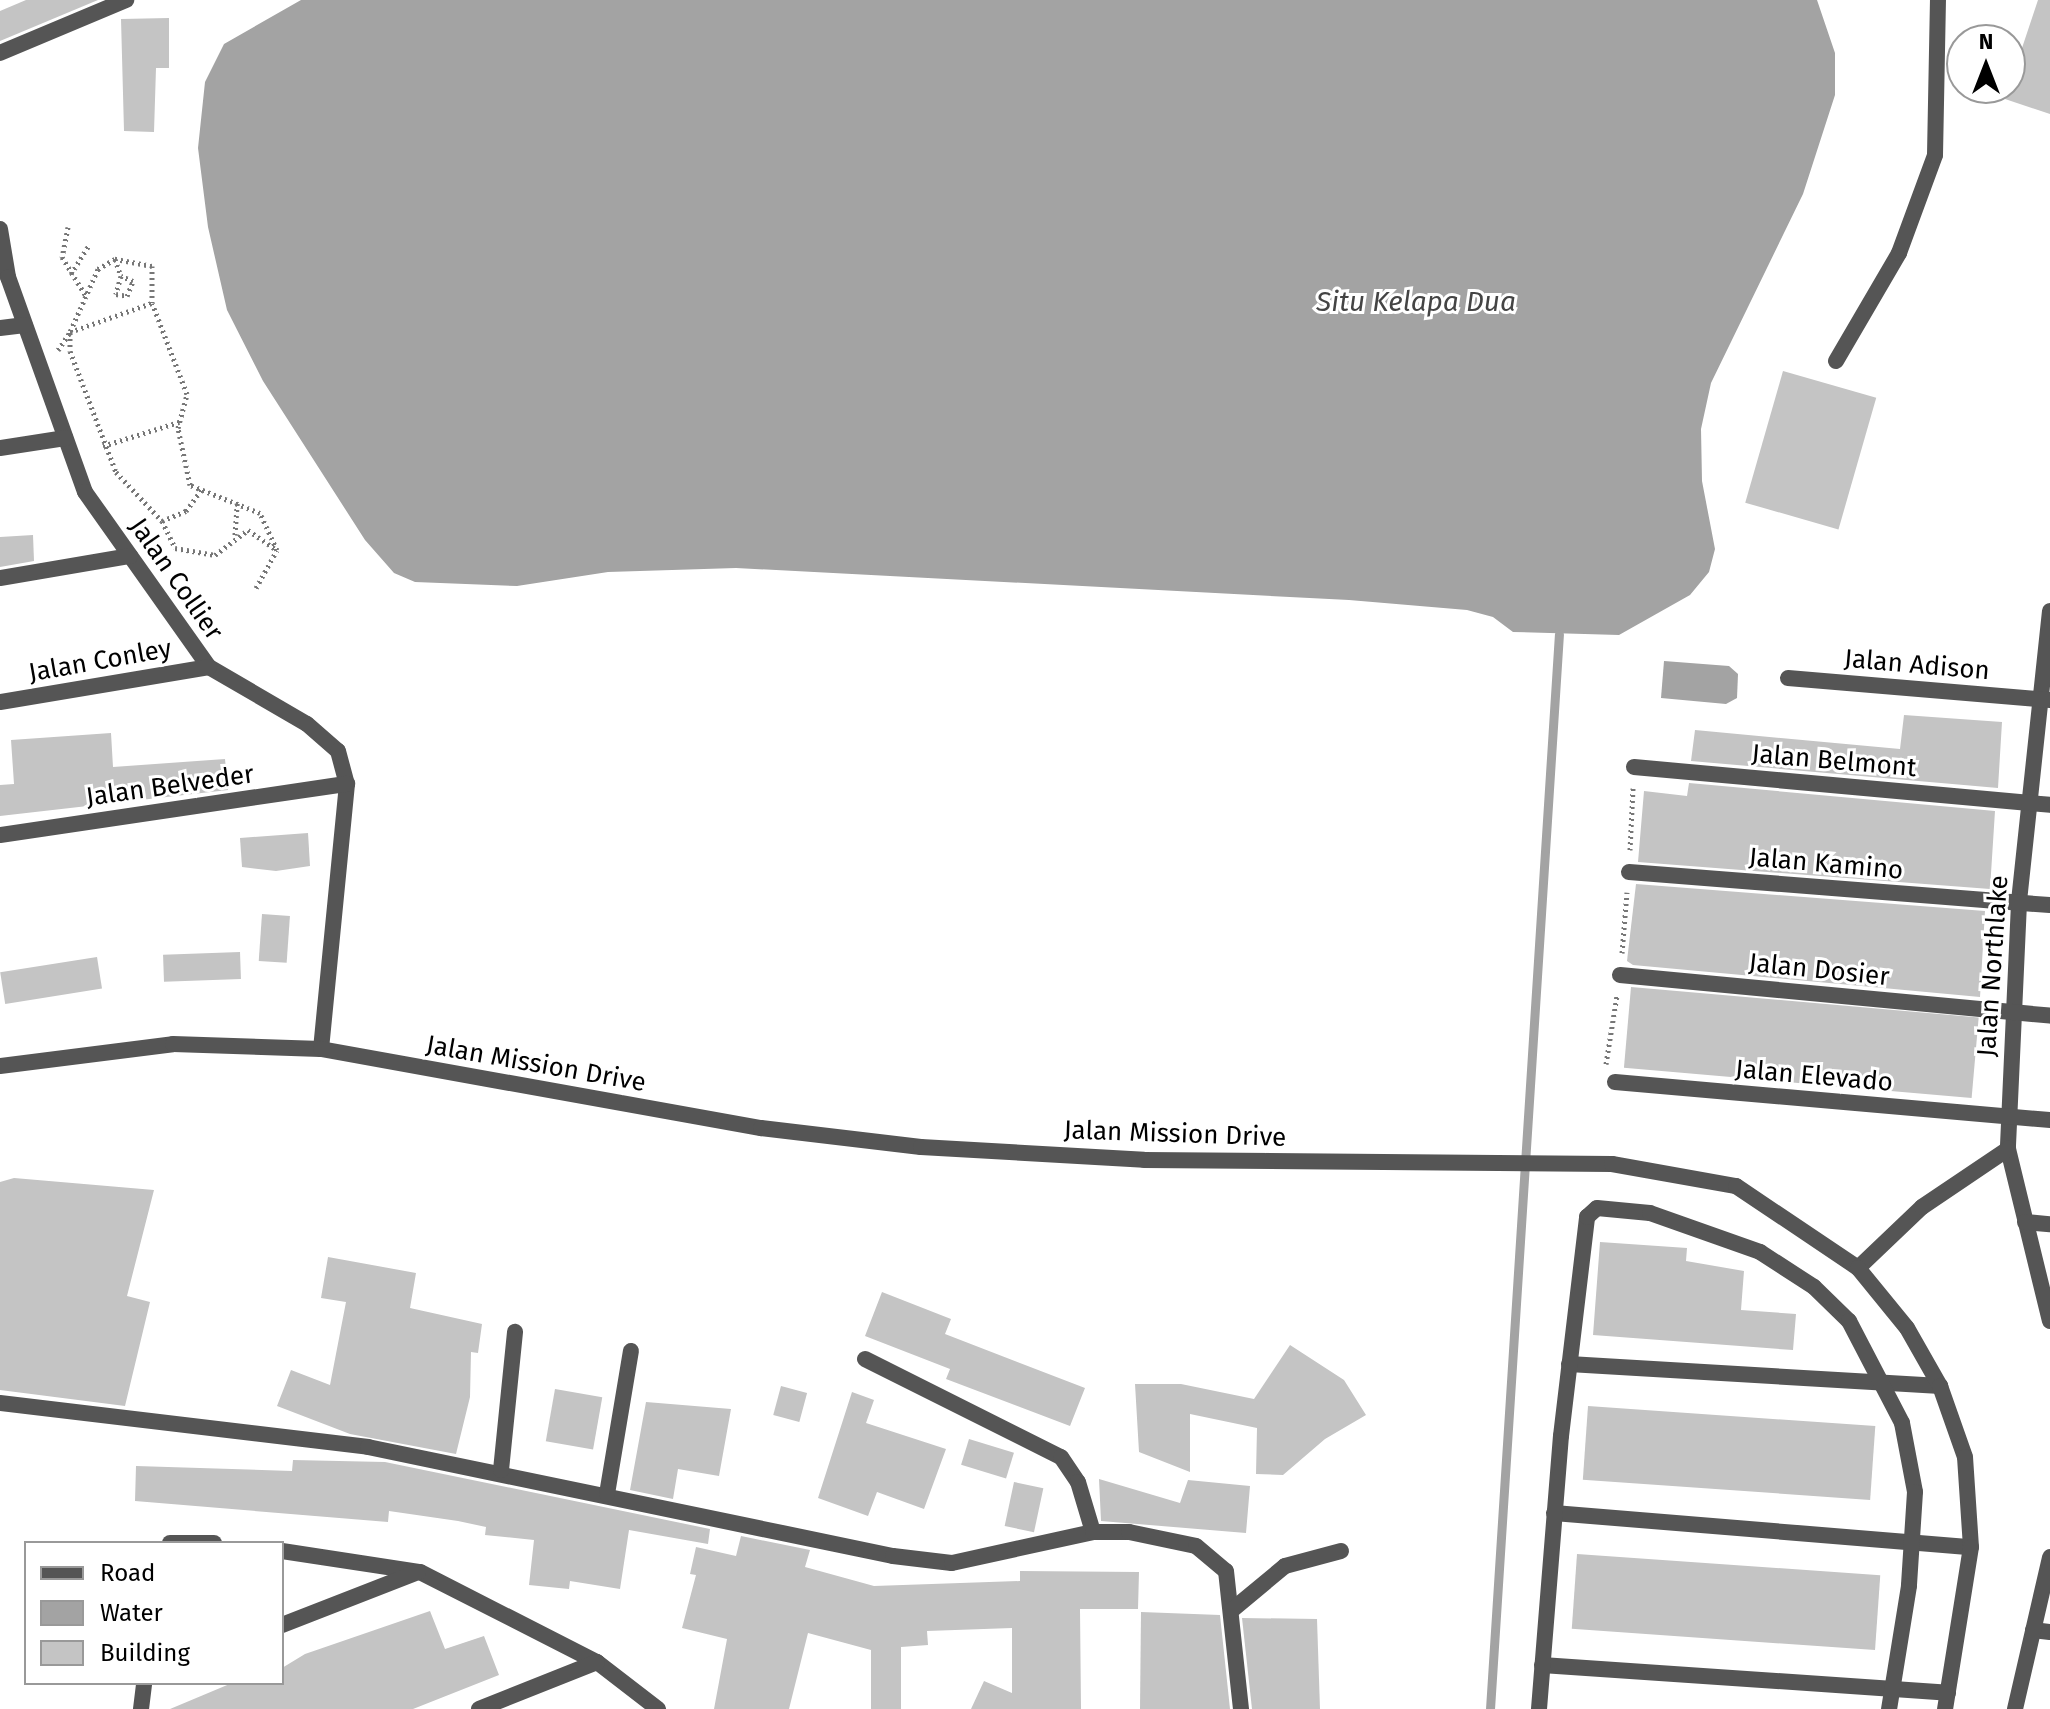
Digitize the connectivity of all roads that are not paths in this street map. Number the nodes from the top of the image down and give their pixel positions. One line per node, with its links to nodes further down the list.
1 (126, 0): 3 (street)
2 (1938, 0): 7 (street)
3 (0, 53)
4 (0, 229): 5 (street, Jalan Collier)
5 (25, 325): 6 (street); 8 (street, Jalan Collier)
6 (0, 328)
7 (1836, 361)
8 (65, 438): 9 (street); 10 (street, Jalan Collier)
9 (0, 448)
10 (130, 556): 11 (street); 13 (street, Jalan Collier)
11 (0, 578)
12 (2050, 611): 15 (street, Jalan Northlake)
13 (209, 667): 16 (street, Jalan Conley); 18 (street, Jalan Collier)
14 (1788, 678): 15 (street, Jalan Adison)
15 (2046, 699): 19 (street, Jalan Northlake)
16 (0, 702)
17 (1634, 767): 19 (street, Jalan Belmont)
18 (347, 784): 21 (street, Jalan Belveder); 28 (street, Jalan Collier)
19 (2030, 803): 20 (street, Jalan Belmont); 23 (street, Jalan Northlake)
20 (2050, 805)
21 (0, 835)
22 (1629, 872): 23 (street, Jalan Kamino)
23 (2019, 903): 24 (street, Jalan Kamino); 26 (street, Jalan Northlake)
24 (2050, 905)
25 (1620, 975): 26 (street, Jalan Dosier)
26 (2014, 1013): 27 (street, Jalan Dosier); 31 (street, Jalan Northlake)
27 (2050, 1016)
28 (321, 1049): 29 (street, Jalan Mission Drive); 36 (street, Jalan Mission Drive)
29 (0, 1066)
30 (1615, 1082): 31 (street, Jalan Elevado)
31 (2009, 1117): 32 (street, Jalan Elevado); 33 (street, Jalan Northlake)
32 (2050, 1120)
33 (2008, 1149): 34 (street, Jalan Northlake); 36 (street)
34 (2025, 1222): 35 (street); 37 (street, Jalan Northlake)
35 (2050, 1224)
36 (1858, 1268): 42 (street, Jalan Mission Drive)
37 (2050, 1319)
38 (515, 1332): 45 (street)
39 (631, 1351): 46 (street)
40 (865, 1359): 48 (street)
41 (1569, 1364): 43 (street); 43 (street); 47 (street)
42 (1940, 1386): 43 (street); 50 (street, Jalan Mission Drive)
43 (1886, 1387): 49 (street)
44 (0, 1403): 45 (street)
45 (501, 1470): 46 (street)
46 (607, 1494): 48 (street)
47 (1554, 1513): 49 (street); 59 (street)
48 (1093, 1532): 55 (street)
49 (1912, 1541): 50 (street); 61 (street)
50 (1971, 1547): 62 (street, Jalan Mission Drive)
51 (284, 1551): 54 (street)
52 (1341, 1551): 55 (street)
53 (2050, 1557): 57 (street)
54 (420, 1572): 56 (street); 58 (street)
55 (1232, 1610): 66 (street)
56 (284, 1624)
57 (2041, 1631): 69 (street)
58 (597, 1662): 64 (street); 65 (street)
59 (1542, 1665): 61 (street); 67 (street)
60 (144, 1685): 63 (street)
61 (1893, 1689): 62 (street); 68 (street)
62 (1947, 1701)
63 (141, 1709)
64 (479, 1709)
65 (658, 1709)
66 (1241, 1709)
67 (1539, 1709)
68 (1889, 1709)
69 (2015, 1709)

